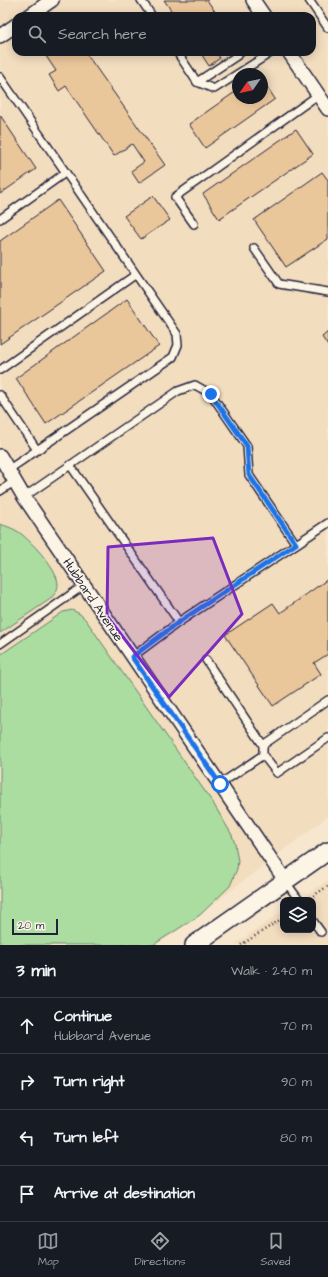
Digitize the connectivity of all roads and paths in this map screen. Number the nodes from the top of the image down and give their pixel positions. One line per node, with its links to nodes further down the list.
1 (52, 0): 5 (street)
2 (141, 0): 6 (lane)
3 (253, 0): 7 (street)
4 (309, 0): 9 (lane)
5 (35, 12)
6 (149, 12)
7 (261, 12)
8 (12, 28): 10 (street)
9 (328, 28)
10 (0, 36)
11 (180, 56): 16 (lane)
12 (234, 56): 16 (lane)
13 (266, 56): 16 (lane)
14 (292, 56): 18 (street)
15 (0, 78): 17 (lane)
16 (198, 82)
17 (2, 86): 20 (lane)
18 (318, 95): 19 (street); 22 (lane)
19 (328, 109)
20 (65, 173): 21 (lane); 24 (lane)
21 (0, 219)
22 (194, 224)
23 (254, 248): 25 (lane)
24 (135, 276): 26 (lane); 28 (lane)
25 (328, 292)
26 (0, 370)
27 (0, 395): 28 (lane)
28 (37, 450): 31 (lane)
29 (0, 456): 31 (street, Hubbard Avenue)
30 (70, 465): 33 (lane); 35 (lane); 37 (lane)
31 (12, 475): 32 (lane); 33 (street, Hubbard Avenue)
32 (0, 491)
33 (24, 497): 36 (street, Hubbard Avenue)
34 (328, 523): 35 (lane)
35 (296, 544): 37 (lane)
36 (84, 586): 38 (lane); 39 (street, Hubbard Avenue)
37 (179, 622): 39 (lane)
38 (0, 644)
39 (132, 657): 45 (street, Hubbard Avenue)
40 (206, 660): 43 (lane)
41 (328, 700): 43 (lane)
42 (328, 738): 44 (lane)
43 (263, 745): 44 (lane)
44 (263, 755): 45 (lane)
45 (220, 784): 47 (street, Hubbard Avenue)
46 (328, 851): 47 (street)
47 (285, 880): 49 (lane); 54 (street)
48 (328, 886): 50 (path)
49 (297, 897)
50 (312, 897)
51 (280, 920): 55 (path)
52 (316, 925): 53 (lane)
53 (321, 932)
54 (194, 945)
55 (242, 945)

